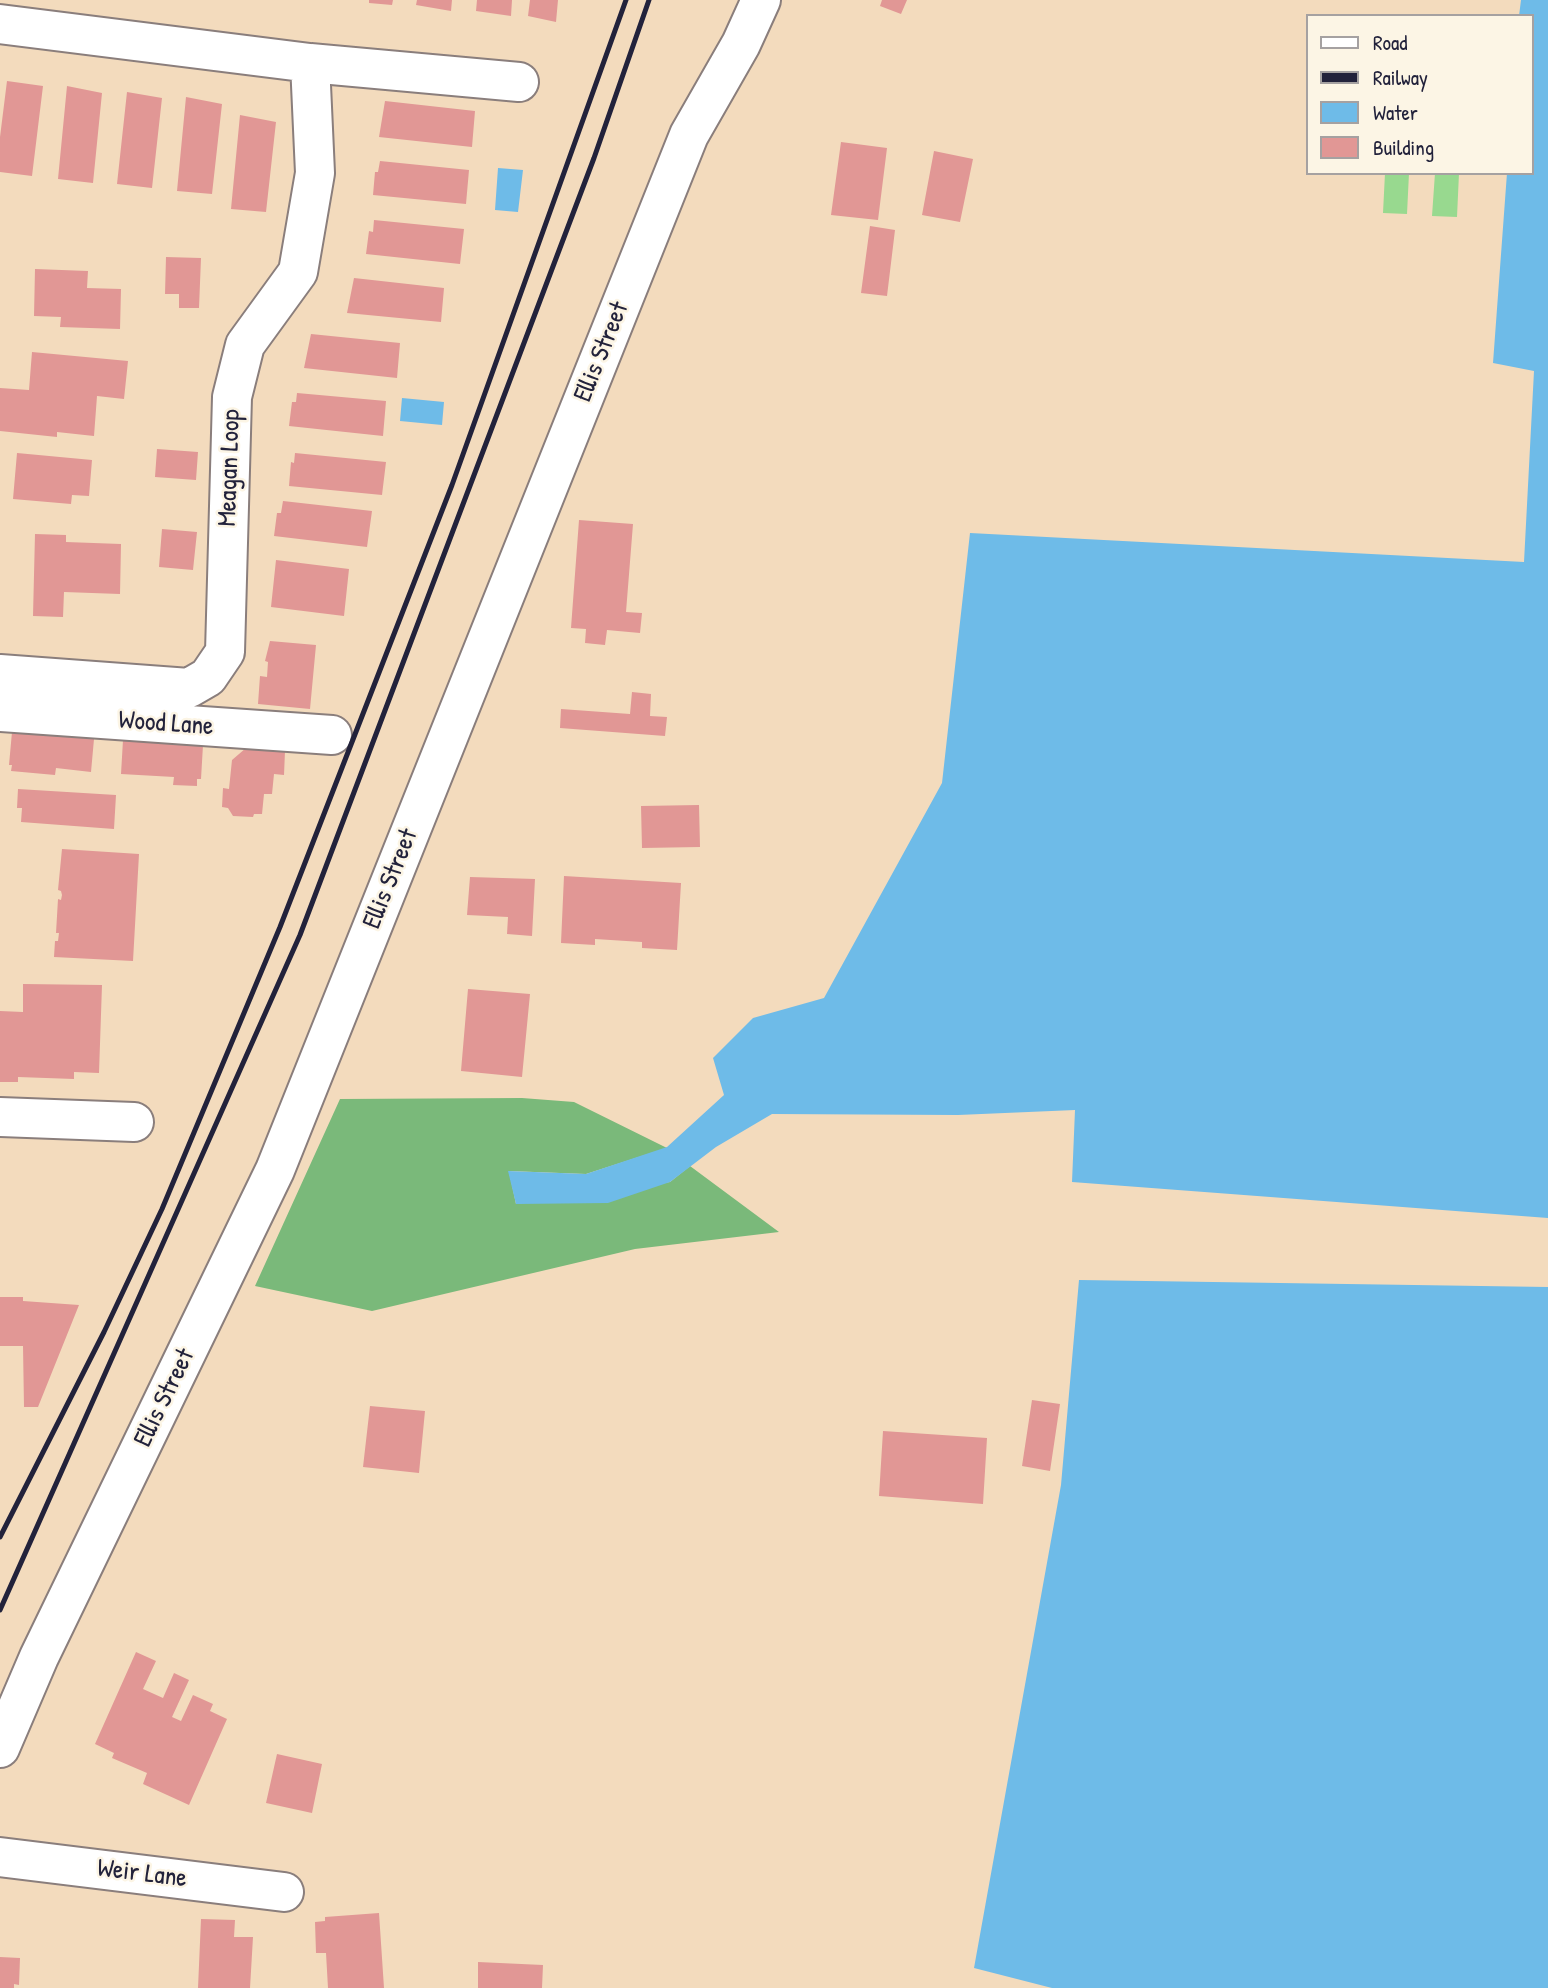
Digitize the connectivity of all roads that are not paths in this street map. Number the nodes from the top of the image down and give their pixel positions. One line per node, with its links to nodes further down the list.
1 (761, 0): 10 (street, Ellis Street)
2 (0, 24): 3 (street)
3 (310, 62): 4 (street); 5 (street, Meagan Loop)
4 (519, 82)
5 (0, 674)
6 (0, 712): 7 (street, Wood Lane)
7 (332, 735)
8 (0, 1117): 9 (street)
9 (134, 1122)
10 (0, 1748)
11 (0, 1857): 12 (street, Weir Lane)
12 (284, 1892)

